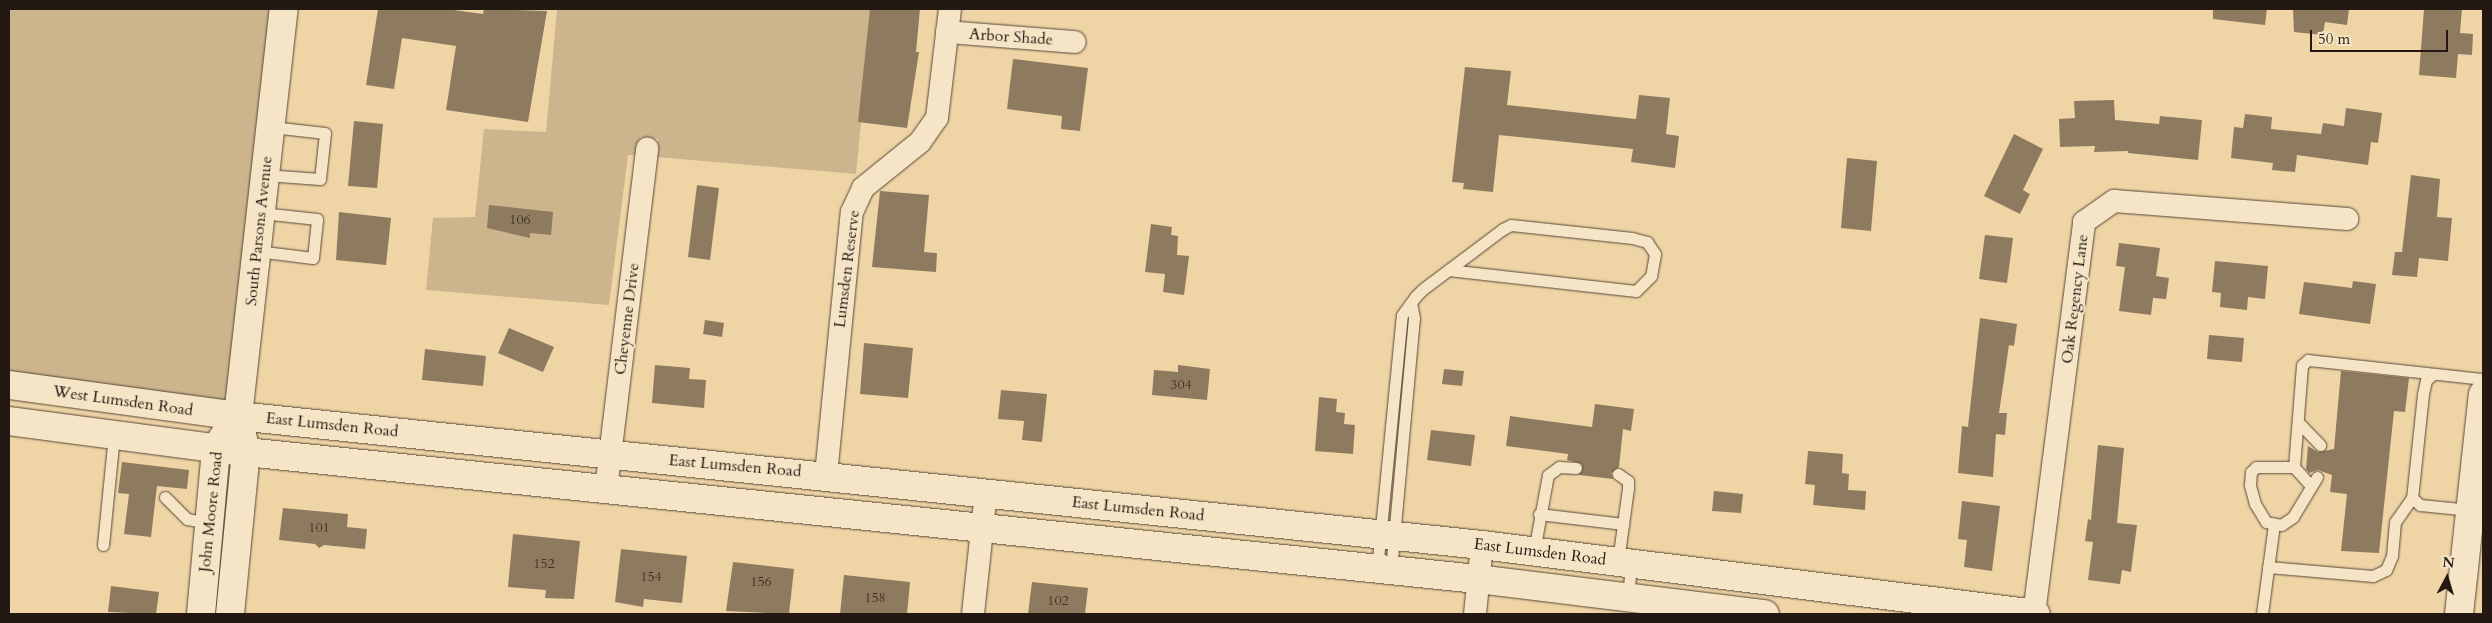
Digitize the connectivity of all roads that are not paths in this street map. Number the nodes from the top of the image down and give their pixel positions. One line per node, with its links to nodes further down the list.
1 (284, 9): 5 (main road, South Parsons Avenue)
2 (950, 9): 3 (street, Lumsden Reserve)
3 (947, 32): 4 (street, Arbor Shade); 27 (street, Lumsden Reserve)
4 (1075, 42)
5 (271, 127): 7 (main road, South Parsons Avenue); 7 (lane)
6 (648, 148): 23 (street, Cheyenne Drive)
7 (265, 175): 8 (main road, South Parsons Avenue)
8 (261, 213): 10 (main road, South Parsons Avenue); 10 (lane)
9 (2347, 219): 52 (street, Oak Regency Lane)
10 (257, 251): 16 (main road, South Parsons Avenue)
11 (1448, 270): 11 (lane); 38 (lane)
12 (2433, 374): 13 (lane); 18 (lane); 31 (lane)
13 (2483, 380)
14 (9, 385): 16 (main road, West Lumsden Road)
15 (2483, 394): 32 (main road)
16 (238, 416): 21 (main road, John Moore Road); 22 (main road, South Parsons Avenue); 23 (main road, East Lumsden Road)
17 (9, 421): 19 (main road)
18 (2298, 422): 20 (lane); 24 (lane)
19 (114, 435): 21 (main road); 39 (lane)
20 (2320, 445)
21 (216, 448): 22 (main road); 34 (main road, John Moore Road)
22 (246, 452): 28 (main road); 48 (main road, John Moore Road)
23 (610, 454): 27 (main road, East Lumsden Road); 28 (street, Cheyenne Drive)
24 (2294, 467): 36 (lane); 36 (lane)
25 (1576, 468): 33 (lane)
26 (1618, 474): 35 (lane)
27 (826, 475): 29 (main road, East Lumsden Road)
28 (606, 489): 37 (main road)
29 (986, 492): 37 (street); 38 (main road, East Lumsden Road)
30 (165, 497): 34 (lane)
31 (2416, 502): 32 (lane); 43 (lane)
32 (2475, 513): 54 (main road)
33 (1539, 514): 35 (lane); 41 (lane)
34 (209, 523): 47 (main road, John Moore Road)
35 (1623, 524): 42 (lane)
36 (2274, 524): 43 (lane)
37 (982, 528): 44 (main road); 49 (street)
38 (1388, 534): 40 (main road, East Lumsden Road); 44 (lane)
39 (103, 545)
40 (1482, 545): 41 (main road, East Lumsden Road); 45 (street)
41 (1534, 551): 42 (main road, East Lumsden Road)
42 (1625, 562): 46 (lane); 52 (main road, East Lumsden Road)
43 (2268, 567): 53 (lane)
44 (1384, 570): 45 (main road)
45 (1478, 579): 46 (main road); 50 (street)
46 (1628, 598): 51 (main road)
47 (201, 614)
48 (230, 614)
49 (973, 614)
50 (1475, 614)
51 (1765, 614)
52 (2035, 614)
53 (2262, 614)
54 (2459, 614)

